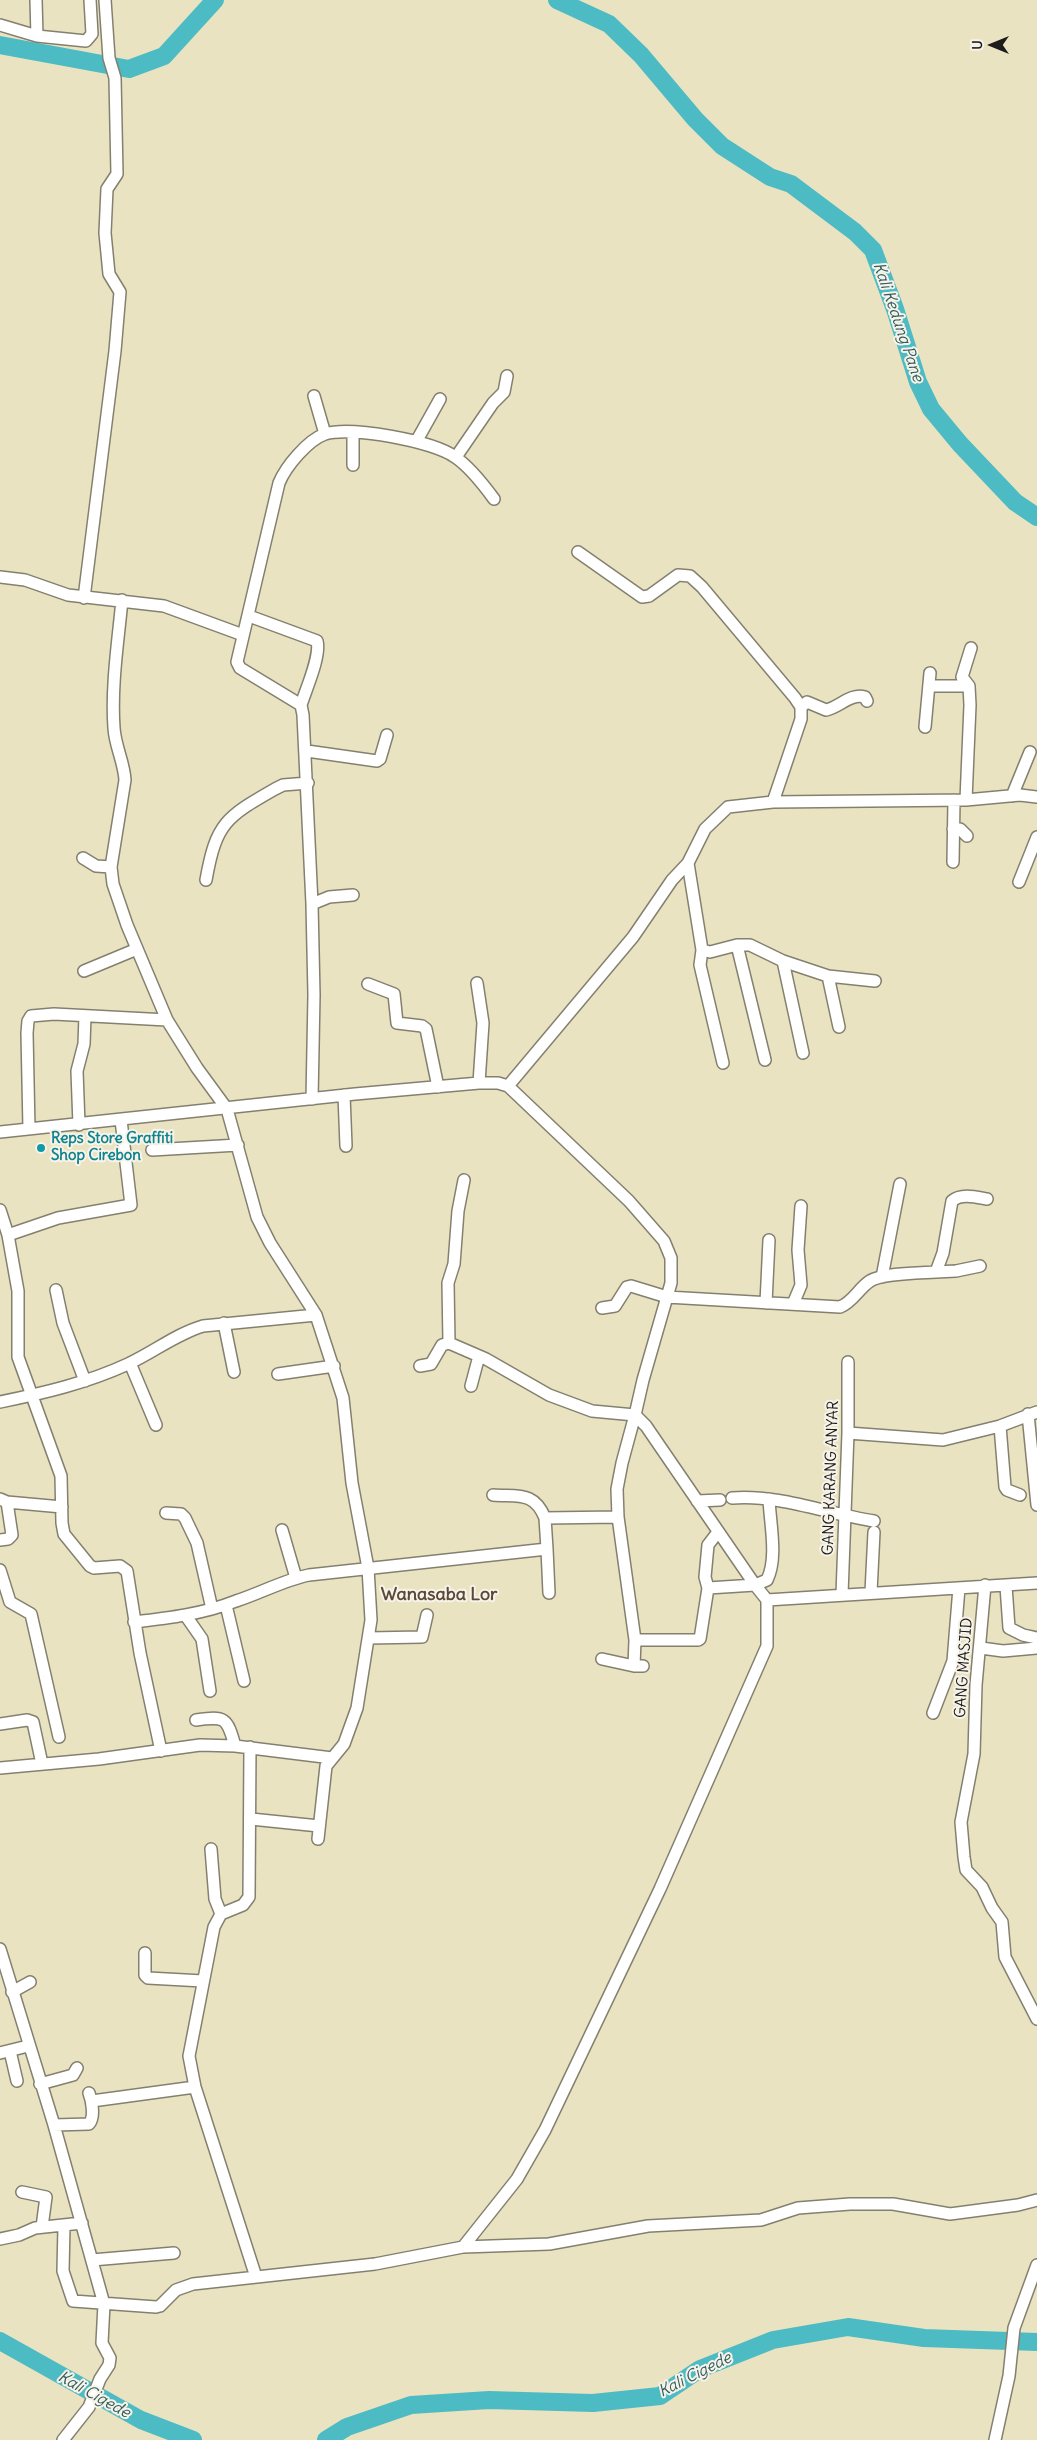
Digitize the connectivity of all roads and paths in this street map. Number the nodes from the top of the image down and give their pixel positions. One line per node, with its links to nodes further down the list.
1 (36, 0): 5 (street)
2 (90, 0): 5 (street)
3 (105, 0): 17 (street)
4 (0, 25): 5 (street)
5 (37, 36)
6 (507, 376): 12 (street)
7 (314, 396): 10 (street)
8 (440, 399): 11 (street)
9 (353, 432): 10 (street); 11 (street); 13 (street)
10 (325, 434): 19 (street)
11 (416, 442): 12 (street)
12 (456, 457): 14 (street)
13 (353, 465)
14 (494, 499)
15 (578, 552): 27 (street)
16 (0, 577): 17 (street)
17 (84, 598): 18 (street)
18 (122, 600): 20 (street); 44 (street)
19 (249, 616): 20 (street); 26 (street)
20 (243, 635): 26 (street)
21 (971, 648): 24 (street)
22 (930, 673): 23 (street)
23 (929, 686): 24 (street); 28 (street)
24 (969, 686): 36 (street)
25 (867, 701): 27 (street)
26 (301, 705): 30 (street)
27 (801, 707): 37 (street)
28 (924, 727)
29 (387, 735): 30 (street)
30 (307, 751): 32 (street)
31 (1030, 752): 33 (street)
32 (308, 784): 45 (street); 48 (street)
33 (1012, 796): 34 (street); 36 (street)
34 (1037, 797)
35 (954, 800): 36 (street); 37 (street); 38 (street)
36 (966, 800)
37 (773, 802): 43 (street)
38 (953, 829): 39 (street); 42 (street)
39 (967, 836)
40 (1037, 837): 46 (street)
41 (83, 858): 44 (street)
42 (953, 862)
43 (684, 866): 51 (street); 65 (street)
44 (111, 867): 50 (street)
45 (206, 880)
46 (1019, 882)
47 (353, 895): 48 (street)
48 (312, 904): 68 (street)
49 (737, 945): 51 (street); 52 (street); 62 (street)
50 (137, 949): 53 (street); 59 (street)
51 (702, 950): 63 (street)
52 (783, 961): 54 (street); 61 (street)
53 (84, 970)
54 (828, 976): 55 (street); 60 (street)
55 (875, 981)
56 (477, 983): 64 (street)
57 (368, 984): 66 (street)
58 (85, 1016): 59 (street); 71 (street); 72 (street)
59 (167, 1020): 69 (street)
60 (839, 1027)
61 (803, 1053)
62 (764, 1060)
63 (723, 1063)
64 (479, 1083): 65 (street); 66 (street)
65 (508, 1086): 88 (street)
66 (438, 1087): 67 (street)
67 (344, 1095): 68 (street); 75 (street)
68 (312, 1099): 69 (street)
69 (227, 1109): 70 (street); 74 (street)
70 (122, 1120): 71 (street); 82 (street)
71 (79, 1125): 72 (street)
72 (29, 1129): 73 (street)
73 (0, 1132)
74 (238, 1145): 76 (street); 92 (street)
75 (346, 1146)
76 (152, 1150)
77 (464, 1180): 94 (street)
78 (900, 1184): 86 (street)
79 (987, 1199): 85 (street)
80 (801, 1206): 90 (street)
81 (0, 1210): 82 (street)
82 (8, 1235): 104 (street)
83 (769, 1240): 89 (street)
84 (980, 1266): 85 (street)
85 (936, 1272): 86 (street)
86 (882, 1277): 90 (street)
87 (56, 1290): 102 (street)
88 (667, 1297): 89 (street); 91 (street); 107 (street)
89 (766, 1303): 90 (street)
90 (793, 1304)
91 (602, 1308)
92 (316, 1315): 93 (street); 98 (street)
93 (224, 1323): 97 (street); 100 (street)
94 (449, 1342): 95 (street); 99 (street)
95 (479, 1356): 103 (street); 107 (street)
96 (848, 1362): 110 (street, GANG KARANG ANYAR)
97 (130, 1364): 102 (street); 108 (street)
98 (334, 1366): 101 (street); 128 (street)
99 (420, 1366)
100 (234, 1372)
101 (278, 1374)
102 (85, 1382): 104 (street)
103 (472, 1386)
104 (32, 1395): 105 (street); 119 (street)
105 (0, 1402)
106 (1032, 1413): 109 (street); 118 (street)
107 (635, 1415): 117 (street); 122 (street)
108 (156, 1425)
109 (1000, 1426): 110 (street); 112 (street)
110 (848, 1433): 121 (street, GANG KARANG ANYAR)
111 (493, 1495): 123 (street)
112 (1020, 1495)
113 (732, 1498): 115 (street)
114 (720, 1500): 117 (street)
115 (769, 1500): 121 (street); 132 (street)
116 (3, 1501): 119 (street); 126 (street)
117 (697, 1501): 125 (street)
118 (1037, 1505)
119 (62, 1507): 145 (street)
120 (166, 1513): 142 (street)
121 (845, 1513): 137 (street); 139 (street, GANG KARANG ANYAR)
122 (618, 1517): 123 (street); 148 (street)
123 (544, 1518): 127 (street)
124 (282, 1530): 130 (street)
125 (718, 1532): 132 (street); 135 (street)
126 (0, 1540)
127 (547, 1549): 128 (street); 138 (street)
128 (368, 1568): 130 (street); 146 (street)
129 (0, 1570): 157 (street)
130 (296, 1578): 141 (street)
131 (1037, 1583): 134 (street)
132 (755, 1585): 135 (street); 140 (street)
133 (985, 1585): 134 (street); 136 (street); 149 (street, GANG MASJID)
134 (1006, 1586): 147 (street)
135 (708, 1588): 148 (street)
136 (959, 1588): 137 (street); 154 (street)
137 (872, 1592): 139 (street)
138 (549, 1593)
139 (842, 1594): 140 (street)
140 (767, 1600): 189 (street)
141 (226, 1605): 142 (street); 152 (street)
142 (212, 1609): 144 (street)
143 (427, 1615): 146 (street)
144 (186, 1616): 145 (street); 153 (street)
145 (134, 1622): 160 (street)
146 (369, 1638): 161 (street)
147 (1037, 1638)
148 (635, 1640): 151 (street)
149 (981, 1648): 150 (street); 175 (street, GANG MASJID)
150 (1037, 1648)
151 (602, 1659)
152 (244, 1681)
153 (210, 1691)
154 (933, 1713)
155 (196, 1720): 158 (street)
156 (0, 1724): 162 (street)
157 (60, 1738)
158 (235, 1746): 159 (street); 160 (street)
159 (250, 1747): 161 (street); 164 (street)
160 (161, 1751): 162 (street)
161 (332, 1758): 165 (street)
162 (42, 1764): 163 (street)
163 (0, 1768)
164 (251, 1819): 165 (street); 168 (street)
165 (319, 1826): 166 (street)
166 (318, 1839)
167 (211, 1850): 168 (street)
168 (221, 1914): 172 (street)
169 (0, 1949): 171 (street)
170 (145, 1953): 172 (street)
171 (4, 1979): 174 (street)
172 (203, 1981): 181 (street)
173 (30, 1982): 174 (street)
174 (12, 1992): 176 (street)
175 (1037, 2019)
176 (28, 2046): 177 (street); 180 (street)
177 (5, 2052): 179 (street)
178 (77, 2068): 180 (street)
179 (17, 2080)
180 (40, 2084): 182 (street)
181 (195, 2087): 182 (street); 193 (street)
182 (54, 2125): 185 (street)
183 (22, 2192): 187 (street)
184 (1037, 2200): 189 (street)
185 (82, 2223): 186 (street); 191 (street)
186 (64, 2226): 187 (street); 194 (street)
187 (42, 2227): 188 (street)
188 (0, 2239)
189 (464, 2248): 193 (street)
190 (174, 2253): 191 (street)
191 (92, 2260): 194 (street)
192 (1037, 2265): 196 (street)
193 (256, 2277): 194 (street)
194 (104, 2304): 195 (street)
195 (63, 2440)
196 (995, 2440)

